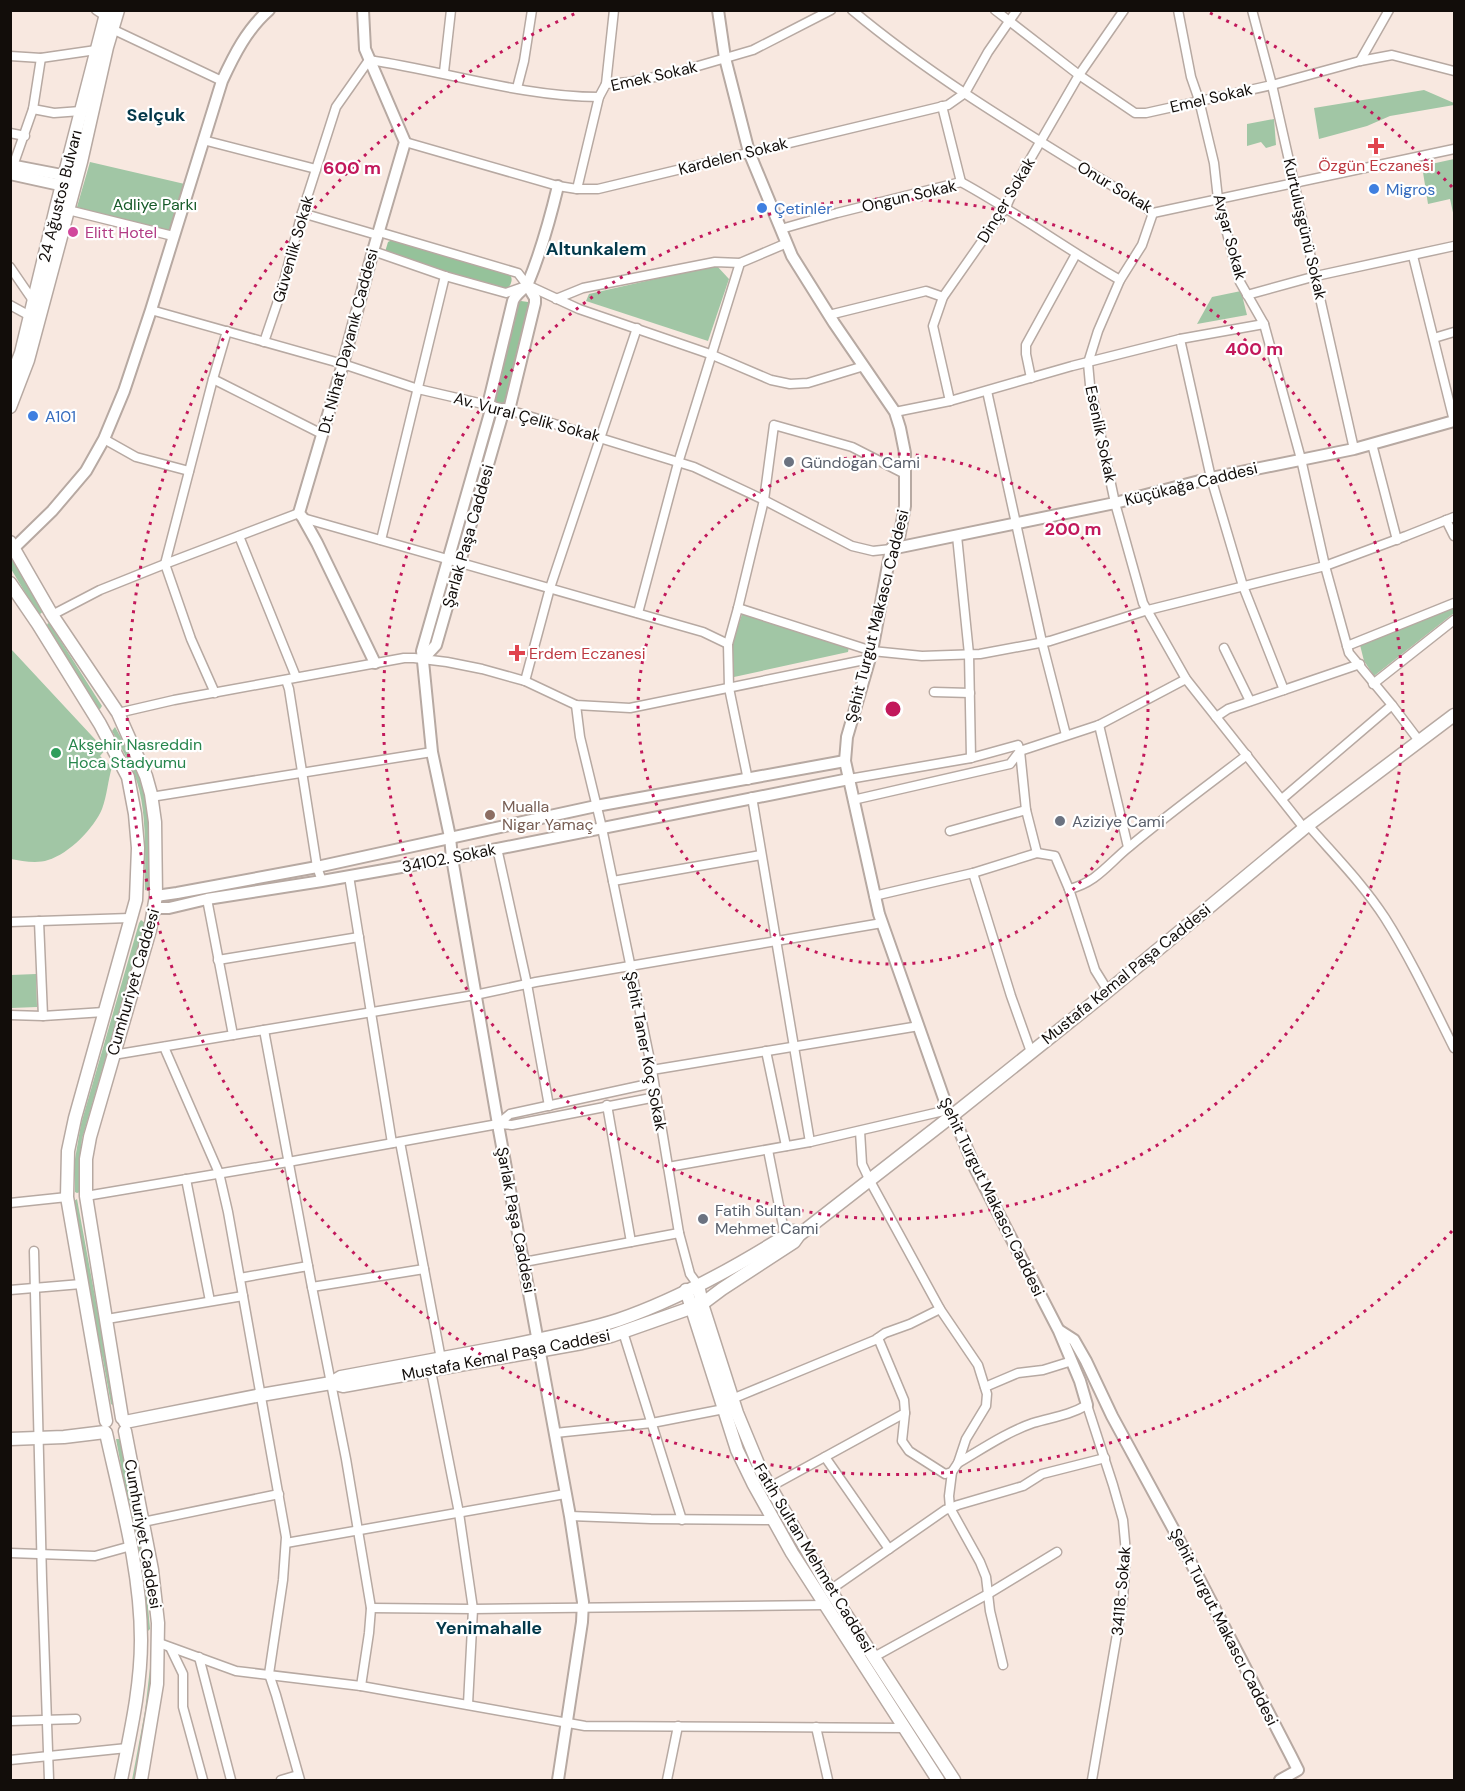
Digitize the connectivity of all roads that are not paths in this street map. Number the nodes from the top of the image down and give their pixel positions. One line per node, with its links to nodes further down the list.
1 (118, 10): 18 (main road, 24 Ağustos Bulvarı)
2 (363, 10): 23 (street)
3 (451, 10): 26 (street)
4 (532, 10): 31 (street)
5 (614, 10): 29 (street)
6 (718, 10): 22 (street, Şehit Turgut Makascı Caddesi)
7 (831, 10): 22 (street, Emek Sokak)
8 (852, 10): 32 (street, Onur Sokak)
9 (996, 10): 17 (street, Emel Sokak)
10 (1017, 10): 17 (street)
11 (1124, 10): 27 (street, Dinçer Sokak)
12 (1178, 10): 34 (street, Avşar Sokak)
13 (1252, 10): 30 (street, Kurtuluşgünü Sokak)
14 (1389, 10): 24 (street)
15 (103, 12): 19 (main road, 24 Ağustos Bulvarı)
16 (266, 12): 28 (street)
17 (1010, 20): 27 (street, Emel Sokak); 32 (street)
18 (112, 29): 28 (street); 47 (main road, 24 Ağustos Bulvarı)
19 (96, 50): 21 (street); 37 (main road, 24 Ağustos Bulvarı)
20 (10, 56): 21 (street)
21 (41, 58): 36 (street)
22 (725, 58): 29 (street, Emek Sokak); 44 (street, Şehit Turgut Makascı Caddesi)
23 (369, 60): 26 (street, Emek Sokak); 41 (street); 45 (street, Güvenlik Sokak)
24 (1360, 61): 25 (street, Emel Sokak); 30 (street, Emel Sokak)
25 (1455, 71)
26 (444, 72): 31 (street, Emek Sokak)
27 (1079, 75): 34 (street, Emel Sokak); 42 (street, Dinçer Sokak)
28 (222, 81): 40 (street)
29 (606, 84): 33 (street, Emek Sokak)
30 (1272, 84): 34 (street, Emel Sokak); 49 (street, Kurtuluşgünü Sokak)
31 (517, 88): 33 (street, Emek Sokak)
32 (965, 93): 35 (street, Kardelen Sokak); 42 (street, Onur Sokak)
33 (599, 98): 51 (street)
34 (1199, 100): 52 (street, Avşar Sokak)
35 (942, 106): 44 (street, Kardelen Sokak); 48 (street)
36 (33, 109): 37 (street); 39 (street)
37 (81, 111): 47 (main road, 24 Ağustos Bulvarı)
38 (10, 133): 39 (street)
39 (25, 136): 46 (street)
40 (203, 140): 45 (street); 59 (street)
41 (405, 142): 50 (street, Kardelen Sokak); 58 (street, Dt. Nihat Dayanık Caddesi)
42 (1042, 142): 53 (street, Dinçer Sokak); 56 (street, Onur Sokak)
43 (1455, 149): 49 (street, Onur Sokak)
44 (749, 152): 51 (street, Kardelen Sokak); 57 (street, Şehit Turgut Makascı Caddesi)
45 (316, 170): 55 (street, Güvenlik Sokak)
46 (11, 171): 47 (street)
47 (70, 182): 54 (main road); 74 (main road, 24 Ağustos Bulvarı)
48 (961, 182): 53 (street, Ongun Sokak); 57 (street, Ongun Sokak)
49 (1294, 183): 52 (street, Onur Sokak); 68 (street, Kurtuluşgünü Sokak)
50 (558, 186): 51 (street, Kardelen Sokak); 70 (street, Şarlak Paşa Caddesi)
51 (577, 189)
52 (1218, 199): 56 (street, Onur Sokak); 71 (street, Avşar Sokak)
53 (1006, 207): 63 (street, Ongun Sokak); 72 (street, Dinçer Sokak)
54 (68, 210): 59 (street); 97 (main road)
55 (302, 213): 58 (street); 85 (street, Güvenlik Sokak)
56 (1153, 213): 69 (street, Esenlik Sokak)
57 (781, 229): 60 (street, Şehit Turgut Makascı Caddesi)
58 (378, 234): 62 (street, Dt. Nihat Dayanık Caddesi); 70 (street)
59 (173, 236): 76 (street)
60 (787, 243): 65 (street); 77 (street, Şehit Turgut Makascı Caddesi)
61 (1455, 246): 64 (street)
62 (373, 251): 67 (street); 88 (street, Dt. Nihat Dayanık Caddesi)
63 (1076, 254): 69 (street, Ongun Sokak); 90 (street)
64 (1413, 256): 68 (street); 83 (street)
65 (740, 263): 73 (street); 86 (street)
66 (10, 267): 74 (street)
67 (445, 276): 70 (street); 93 (street)
68 (1316, 276): 71 (street); 105 (street, Kurtuluşgünü Sokak)
69 (1120, 280): 87 (street, Esenlik Sokak)
70 (527, 285): 73 (street); 96 (street, Şarlak Paşa Caddesi); 98 (street, Şarlak Paşa Caddesi)
71 (1247, 295): 79 (street, Avşar Sokak)
72 (943, 297): 77 (street); 95 (street, Dinçer Sokak)
73 (556, 299): 80 (street)
74 (34, 303): 78 (main road, 24 Ağustos Bulvarı)
75 (10, 305): 78 (street)
76 (151, 310): 81 (street, Av. Vural Çelik Sokak); 103 (street)
77 (829, 315): 89 (street, Şehit Turgut Makascı Caddesi)
78 (30, 316): 92 (main road, 24 Ağustos Bulvarı)
79 (1264, 324): 84 (street); 106 (street, Avşar Sokak)
80 (637, 328): 86 (street); 102 (street)
81 (227, 331): 85 (street, Av. Vural Çelik Sokak); 91 (street)
82 (1455, 332): 83 (street)
83 (1434, 338): 100 (street)
84 (1180, 339): 87 (street); 110 (street)
85 (264, 342): 88 (street, Av. Vural Çelik Sokak)
86 (710, 354): 89 (street); 107 (street)
87 (1088, 363): 90 (street); 112 (street, Esenlik Sokak)
88 (343, 364): 93 (street, Av. Vural Çelik Sokak); 101 (street, Dt. Nihat Dayanık Caddesi)
89 (864, 366): 99 (street, Şehit Turgut Makascı Caddesi)
90 (1031, 378): 94 (street)
91 (213, 379): 101 (street); 108 (street)
92 (10, 381)
93 (418, 389): 96 (street, Av. Vural Çelik Sokak); 119 (street)
94 (987, 391): 95 (street); 115 (street)
95 (950, 401): 99 (street)
96 (490, 405): 98 (street, Av. Vural Çelik Sokak); 123 (street, Şarlak Paşa Caddesi)
97 (10, 407)
98 (506, 409): 102 (street, Av. Vural Çelik Sokak); 124 (street, Şarlak Paşa Caddesi)
99 (895, 412): 109 (street, Şehit Turgut Makascı Caddesi)
100 (1454, 421): 104 (street, Küçükağa Caddesi)
101 (322, 434): 113 (street, Dt. Nihat Dayanık Caddesi)
102 (601, 437): 107 (street, Av. Vural Çelik Sokak); 129 (street)
103 (104, 439): 108 (street); 121 (street)
104 (1372, 444): 105 (street, Küçükağa Caddesi); 120 (street)
105 (1354, 449): 106 (street, Küçükağa Caddesi)
106 (1301, 459): 110 (street, Küçükağa Caddesi); 126 (street, Avşar Sokak)
107 (678, 463): 111 (street, Av. Vural Çelik Sokak); 133 (street)
108 (189, 471): 125 (street)
109 (905, 474): 111 (street); 122 (street, Şehit Turgut Makascı Caddesi)
110 (1211, 478): 112 (street, Küçükağa Caddesi); 128 (street)
111 (764, 500): 122 (street, Av. Vural Çelik Sokak); 131 (street)
112 (1115, 503): 115 (street, Küçükağa Caddesi); 132 (street, Esenlik Sokak)
113 (301, 516): 116 (street); 119 (street); 144 (street)
114 (1450, 518): 118 (street); 120 (street)
115 (1016, 523): 117 (street, Küçükağa Caddesi); 137 (street)
116 (239, 536): 125 (street); 146 (street)
117 (957, 536): 122 (street, Küçükağa Caddesi); 141 (street)
118 (1455, 536)
119 (381, 540): 123 (street)
120 (1397, 540): 126 (street)
121 (13, 545): 134 (main road, Cumhuriyet Caddesi)
122 (891, 549): 142 (street, Şehit Turgut Makascı Caddesi)
123 (449, 559): 124 (street); 143 (street, Şarlak Paşa Caddesi)
124 (461, 563): 129 (street); 143 (street, Şarlak Paşa Caddesi)
125 (165, 564): 134 (street); 154 (street)
126 (1324, 566): 128 (street); 139 (street, Avşar Sokak)
127 (10, 583): 136 (main road, Cumhuriyet Caddesi)
128 (1243, 586): 132 (street); 152 (street)
129 (550, 588): 133 (street); 149 (street)
130 (1455, 603): 139 (street)
131 (738, 608): 138 (street); 142 (street)
132 (1148, 610): 137 (street); 147 (street, Esenlik Sokak)
133 (638, 613): 138 (street)
134 (52, 615): 136 (main road); 159 (main road, Cumhuriyet Caddesi)
135 (1455, 620): 150 (street)
136 (38, 624): 162 (main road, Cumhuriyet Caddesi)
137 (1042, 642): 141 (street); 164 (street)
138 (728, 644): 151 (street)
139 (1347, 646): 145 (street, Avşar Sokak)
140 (1224, 648): 156 (street)
141 (969, 654): 142 (street); 155 (street)
142 (871, 655): 151 (street); 170 (street, Şehit Turgut Makascı Caddesi)
143 (423, 659): 144 (street); 149 (street); 167 (street, Şarlak Paşa Caddesi)
144 (375, 663): 146 (street)
145 (1360, 664): 150 (street, Avşar Sokak); 152 (street)
146 (296, 677): 148 (street)
147 (1186, 679): 161 (street, Esenlik Sokak); 163 (street)
148 (286, 680): 154 (street); 171 (street)
149 (525, 681): 157 (street)
150 (1374, 684): 158 (street, Avşar Sokak)
151 (729, 688): 157 (street); 172 (street)
152 (1284, 690): 156 (street)
153 (934, 692): 155 (street)
154 (215, 693): 159 (street)
155 (970, 693): 169 (street)
156 (1250, 701): 161 (street)
157 (576, 705): 178 (street, Şehit Taner Koç Sokak)
158 (1392, 705): 165 (street, Avşar Sokak); 176 (street)
159 (118, 713): 162 (main road); 174 (main road, Cumhuriyet Caddesi)
160 (1455, 716): 165 (main road, Mustafa Kemal Paşa Caddesi)
161 (1216, 717): 168 (street, Esenlik Sokak)
162 (100, 724): 198 (main road, Cumhuriyet Caddesi)
163 (1099, 725): 164 (street); 184 (street)
164 (1066, 735): 166 (street)
165 (1420, 742): 180 (main road, Mustafa Kemal Paşa Caddesi)
166 (1020, 751): 169 (street); 177 (street); 179 (street)
167 (432, 752): 171 (street); 183 (street, Şarlak Paşa Caddesi)
168 (1247, 755): 176 (street, Esenlik Sokak); 184 (street)
169 (971, 758): 173 (street)
170 (845, 761): 172 (street, 34102. Sokak); 173 (street, Şehit Turgut Makascı Caddesi)
171 (302, 772): 174 (street); 189 (street)
172 (748, 780): 178 (street, 34102. Sokak)
173 (849, 780): 175 (street, 34102. Sokak); 177 (street, Şehit Turgut Makascı Caddesi)
174 (151, 797): 197 (main road, Cumhuriyet Caddesi)
175 (752, 797): 181 (street, 34102. Sokak); 187 (street)
176 (1282, 799): 180 (street, Esenlik Sokak)
177 (854, 800): 195 (street, Şehit Turgut Makascı Caddesi)
178 (596, 806): 181 (street, Şehit Taner Koç Sokak); 183 (street, 34102. Sokak)
179 (1026, 810): 182 (street); 186 (street)
180 (1306, 827): 207 (main road, Mustafa Kemal Paşa Caddesi); 218 (street, Esenlik Sokak)
181 (602, 828): 185 (street, 34102. Sokak); 193 (street, Şehit Taner Koç Sokak)
182 (950, 831)
183 (450, 837): 188 (street, Şarlak Paşa Caddesi); 189 (street, 34102. Sokak)
184 (1128, 847): 194 (street)
185 (498, 849): 188 (street, 34102. Sokak); 206 (street)
186 (1037, 853): 190 (street); 194 (street)
187 (761, 855): 193 (street); 203 (street)
188 (452, 858): 191 (street, 34102. Sokak); 208 (street, Şarlak Paşa Caddesi)
189 (317, 867): 192 (street); 197 (street, 34102. Sokak)
190 (973, 873): 195 (street); 220 (street)
191 (349, 876): 192 (street, 34102. Sokak); 202 (street)
192 (322, 881): 196 (street, 34102. Sokak)
193 (613, 881): 205 (street, Şehit Taner Koç Sokak)
194 (1069, 889): 207 (street)
195 (874, 896): 201 (street, Şehit Turgut Makascı Caddesi)
196 (207, 899): 197 (street, 34102. Sokak); 204 (street)
197 (155, 902): 198 (main road); 221 (main road, Cumhuriyet Caddesi)
198 (133, 912): 199 (street); 209 (main road, Cumhuriyet Caddesi)
199 (39, 921): 200 (street); 212 (street)
200 (10, 922)
201 (882, 923): 203 (street); 213 (street, Şehit Turgut Makascı Caddesi)
202 (359, 937): 204 (street); 210 (street)
203 (777, 942): 205 (street); 217 (street)
204 (218, 960): 215 (street)
205 (630, 967): 206 (street); 222 (street, Şehit Taner Koç Sokak)
206 (527, 984): 208 (street); 225 (street)
207 (1108, 991): 220 (main road, Mustafa Kemal Paşa Caddesi)
208 (475, 995): 210 (street); 228 (street, Şarlak Paşa Caddesi)
209 (104, 1012): 212 (street); 240 (main road, Cumhuriyet Caddesi)
210 (371, 1012): 214 (street); 230 (street)
211 (10, 1015): 212 (street)
212 (43, 1016)
213 (919, 1026): 217 (street); 227 (street, Şehit Turgut Makascı Caddesi)
214 (264, 1030): 215 (street); 234 (street)
215 (233, 1035): 216 (street)
216 (164, 1047): 221 (street); 236 (street)
217 (793, 1047): 219 (street); 231 (street)
218 (1455, 1048)
219 (766, 1051): 222 (street); 232 (street)
220 (1031, 1052): 227 (main road, Mustafa Kemal Paşa Caddesi)
221 (113, 1054): 239 (main road, Cumhuriyet Caddesi)
222 (652, 1070): 223 (street, Şehit Taner Koç Sokak)
223 (654, 1083): 224 (street, Şehit Taner Koç Sokak); 225 (street)
224 (656, 1097): 226 (street); 235 (street, Şehit Taner Koç Sokak)
225 (549, 1106): 228 (street)
226 (607, 1106): 228 (street); 245 (street)
227 (950, 1113): 229 (street); 238 (main road, Mustafa Kemal Paşa Caddesi); 263 (street, Şehit Turgut Makascı Caddesi)
228 (498, 1124): 230 (street); 247 (street, Şarlak Paşa Caddesi)
229 (860, 1131): 231 (street); 238 (street)
230 (396, 1142): 234 (street); 249 (street)
231 (810, 1142): 232 (street)
232 (786, 1146): 233 (street)
233 (768, 1150): 235 (street); 244 (street)
234 (288, 1162): 236 (street); 248 (street)
235 (668, 1167): 242 (street, Şehit Taner Koç Sokak)
236 (219, 1173): 237 (street); 251 (street)
237 (186, 1179): 239 (street); 259 (street)
238 (870, 1181): 243 (main road, Mustafa Kemal Paşa Caddesi); 261 (street)
239 (86, 1196): 240 (main road); 262 (main road, Cumhuriyet Caddesi)
240 (67, 1197): 241 (street); 252 (main road, Cumhuriyet Caddesi)
241 (10, 1203)
242 (679, 1233): 245 (street); 250 (street, Şehit Taner Koç Sokak)
243 (799, 1235): 244 (main road, Mustafa Kemal Paşa Caddesi); 260 (main road, Mustafa Kemal Paşa Caddesi)
244 (785, 1236): 253 (main road, Mustafa Kemal Paşa Caddesi)
245 (631, 1242): 247 (street)
246 (34, 1251): 255 (street)
247 (524, 1262): 266 (street, Şarlak Paşa Caddesi)
248 (308, 1266): 251 (street); 254 (street)
249 (424, 1269): 254 (street); 267 (street)
250 (690, 1274): 253 (street, Şehit Taner Koç Sokak); 257 (street, Şehit Taner Koç Sokak)
251 (240, 1278): 258 (street)
252 (81, 1284): 255 (street); 279 (main road, Cumhuriyet Caddesi)
253 (698, 1285): 257 (main road, Mustafa Kemal Paşa Caddesi); 260 (main road, Fatih Sultan Mehmet Caddesi)
254 (312, 1287): 270 (street)
255 (36, 1288): 256 (street); 282 (street)
256 (10, 1290)
257 (686, 1290): 260 (main road, Fatih Sultan Mehmet Caddesi); 266 (main road, Mustafa Kemal Paşa Caddesi)
258 (243, 1296): 259 (street); 272 (street)
259 (210, 1301): 262 (street)
260 (696, 1306): 264 (main road, Mustafa Kemal Paşa Caddesi); 273 (main road, Fatih Sultan Mehmet Caddesi); 275 (main road, Fatih Sultan Mehmet Caddesi)
261 (940, 1309): 265 (street); 271 (street)
262 (107, 1319): 278 (main road, Cumhuriyet Caddesi)
263 (1059, 1331): 268 (street, Şehit Turgut Makascı Caddesi); 342 (street, Şehit Turgut Makascı Caddesi)
264 (623, 1332): 266 (main road, Mustafa Kemal Paşa Caddesi); 277 (street)
265 (878, 1338): 273 (street); 276 (street)
266 (539, 1345): 267 (main road, Mustafa Kemal Paşa Caddesi); 269 (main road, Mustafa Kemal Paşa Caddesi); 280 (street, Şarlak Paşa Caddesi)
267 (441, 1359): 270 (main road, Mustafa Kemal Paşa Caddesi)
268 (1072, 1360): 271 (street); 274 (street, Şehit Turgut Makascı Caddesi)
269 (431, 1371): 270 (main road, Mustafa Kemal Paşa Caddesi); 291 (street)
270 (331, 1383): 272 (main road, Mustafa Kemal Paşa Caddesi); 296 (street)
271 (984, 1387): 285 (street)
272 (261, 1395): 278 (main road, Mustafa Kemal Paşa Caddesi); 288 (street)
273 (732, 1399): 287 (main road, Fatih Sultan Mehmet Caddesi)
274 (1087, 1405): 284 (street, 34118. Sokak); 285 (street)
275 (724, 1409): 277 (street); 294 (main road, Fatih Sultan Mehmet Caddesi)
276 (905, 1413): 283 (street); 286 (street)
277 (652, 1423): 280 (street); 293 (street)
278 (124, 1424): 279 (main road); 279 (main road, Cumhuriyet Caddesi); 295 (main road, Cumhuriyet Caddesi)
279 (106, 1429): 282 (main road); 298 (main road, Cumhuriyet Caddesi)
280 (555, 1433): 289 (street, Şarlak Paşa Caddesi)
281 (10, 1439): 282 (main road)
282 (39, 1439): 302 (street)
283 (825, 1457): 287 (street); 299 (street)
284 (1105, 1458): 290 (street); 341 (street, 34118. Sokak)
285 (957, 1462): 286 (street)
286 (952, 1472): 290 (street)
287 (770, 1487): 303 (main road, Fatih Sultan Mehmet Caddesi)
288 (279, 1494): 295 (street); 297 (street)
289 (565, 1494): 291 (street); 292 (street, Şarlak Paşa Caddesi)
290 (950, 1508): 299 (street); 304 (street)
291 (459, 1513): 296 (street); 308 (street)
292 (570, 1516): 293 (street); 306 (street, Şarlak Paşa Caddesi)
293 (682, 1520): 294 (street)
294 (773, 1520): 305 (main road, Fatih Sultan Mehmet Caddesi)
295 (143, 1522): 310 (main road, Cumhuriyet Caddesi)
296 (358, 1532): 297 (street); 307 (street)
297 (286, 1543): 315 (street)
298 (131, 1546): 302 (street); 309 (main road, Cumhuriyet Caddesi)
299 (889, 1549): 303 (street)
300 (1057, 1552): 304 (street)
301 (10, 1553): 302 (street)
302 (41, 1554): 321 (street)
303 (830, 1590): 313 (main road, Fatih Sultan Mehmet Caddesi)
304 (988, 1594): 313 (street); 314 (street)
305 (825, 1605): 306 (street); 325 (main road, Fatih Sultan Mehmet Caddesi)
306 (583, 1607): 308 (street); 322 (street, Şarlak Paşa Caddesi)
307 (371, 1608): 308 (street); 316 (street)
308 (473, 1609): 317 (street)
309 (141, 1640): 310 (main road); 326 (main road, Cumhuriyet Caddesi)
310 (159, 1643): 311 (street); 332 (main road, Cumhuriyet Caddesi)
311 (171, 1649): 312 (street); 333 (street)
312 (199, 1657): 315 (street); 334 (street)
313 (874, 1657): 319 (main road, Fatih Sultan Mehmet Caddesi)
314 (1003, 1665)
315 (269, 1674): 316 (street); 329 (street)
316 (361, 1686): 317 (street)
317 (468, 1704): 322 (street)
318 (76, 1719): 321 (street)
319 (915, 1720): 325 (street); 340 (main road, Fatih Sultan Mehmet Caddesi)
320 (10, 1721): 321 (street)
321 (48, 1721): 327 (street)
322 (566, 1722): 323 (street); 336 (street, Şarlak Paşa Caddesi)
323 (678, 1726): 324 (street); 337 (street)
324 (816, 1727): 325 (street); 338 (street)
325 (904, 1728): 339 (main road, Fatih Sultan Mehmet Caddesi)
326 (127, 1748): 327 (street); 331 (main road, Cumhuriyet Caddesi)
327 (49, 1757): 328 (street); 330 (street)
328 (10, 1760)
329 (299, 1778): 335 (street)
330 (49, 1780)
331 (121, 1780)
332 (141, 1780)
333 (203, 1780)
334 (231, 1780)
335 (281, 1780)
336 (558, 1780)
337 (667, 1780)
338 (828, 1780)
339 (938, 1780)
340 (954, 1780)
341 (1092, 1780)
342 (1280, 1780)

